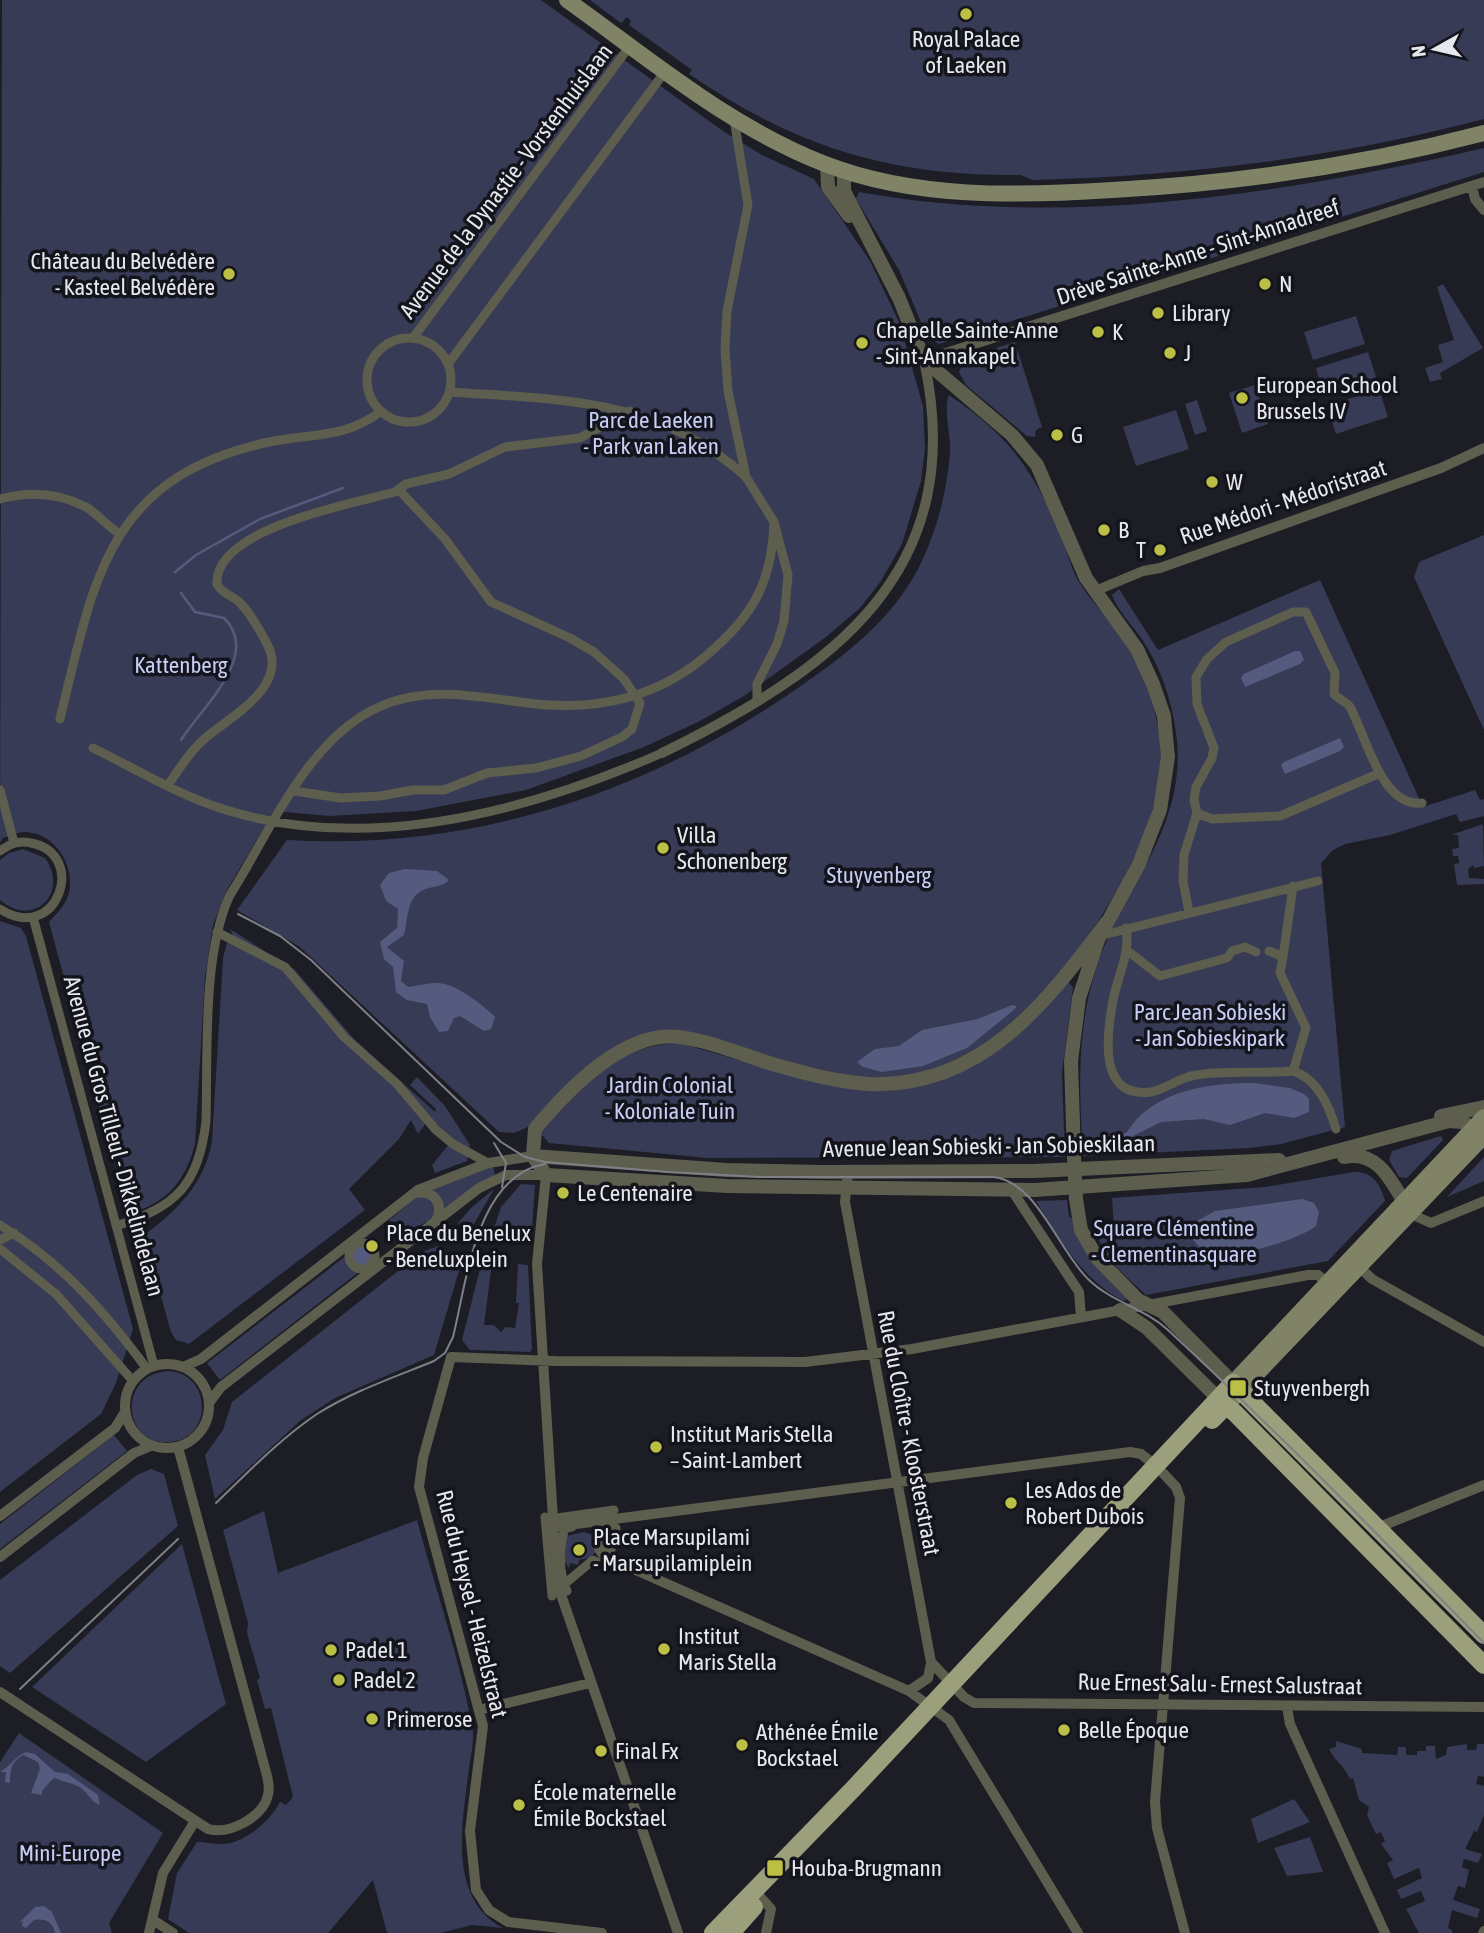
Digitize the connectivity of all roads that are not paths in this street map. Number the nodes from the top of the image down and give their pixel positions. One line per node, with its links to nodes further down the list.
1 (567, 0): 2 (main road)
2 (629, 47): 3 (main road); 12 (street, Avenue de la Dynastie - Vorstenhuislaan)
3 (664, 73): 4 (main road); 14 (street)
4 (734, 119): 6 (main road); 19 (street)
5 (1484, 133): 7 (main road)
6 (827, 165): 7 (main road); 11 (street)
7 (844, 171): 11 (street)
8 (1484, 182): 9 (street, Drève Sainte-Anne - Sint-Annadreef)
9 (1472, 186): 10 (street); 13 (street, Drève Sainte-Anne - Sint-Annadreef)
10 (1484, 210)
11 (870, 242): 13 (street)
12 (413, 338): 14 (street); 16 (street)
13 (924, 360): 24 (street); 26 (street)
14 (448, 364): 15 (street)
15 (450, 392): 16 (street); 17 (street)
16 (380, 411): 23 (street)
17 (630, 411): 19 (street); 20 (street)
18 (1484, 448): 24 (street, Rue Médori - Médoristraat)
19 (746, 477): 22 (street)
20 (399, 490): 25 (street); 31 (street)
21 (0, 499): 23 (street)
22 (774, 522): 25 (street); 26 (street)
23 (120, 534): 27 (street)
24 (1095, 591): 44 (street)
25 (636, 696): 33 (street); 33 (street)
26 (757, 701): 29 (street)
27 (60, 719)
28 (93, 748): 31 (street)
29 (662, 753): 36 (street)
30 (1380, 773): 34 (street); 35 (street); 35 (street)
31 (168, 785): 36 (street)
32 (0, 790): 37 (street)
33 (294, 791): 36 (street)
34 (1422, 803)
35 (1197, 813): 42 (street)
36 (275, 822): 46 (street)
37 (14, 843): 38 (street); 43 (street)
38 (0, 851)
39 (1318, 881): 40 (street)
40 (1293, 886): 42 (street); 50 (street)
41 (0, 909): 43 (street)
42 (1189, 912): 45 (street)
43 (33, 917): 71 (street, Avenue du Gros Tilleul - Dikkelindelaan)
44 (1107, 928): 45 (street); 56 (street); 78 (street, bridge)
45 (1126, 928): 48 (street)
46 (217, 932): 58 (street); 71 (street)
47 (1269, 951): 50 (street)
48 (1129, 952): 49 (street); 51 (street)
49 (1256, 952)
50 (1283, 957): 51 (street)
51 (1293, 1071): 53 (street)
52 (1484, 1107): 55 (street, Avenue Jean Sobieski - Jan Sobieskilaan)
53 (1336, 1129)
54 (1481, 1129): 55 (street, Avenue Jean Sobieski - Jan Sobieskilaan); 68 (main road)
55 (1385, 1136): 59 (street); 60 (street, Avenue Jean Sobieski - Jan Sobieskilaan); 61 (street, Avenue Jean Sobieski - Jan Sobieskilaan)
56 (533, 1156): 57 (street, Avenue Jean Sobieski - Jan Sobieskilaan); 60 (street, Avenue Jean Sobieski - Jan Sobieskilaan); 63 (street)
57 (508, 1159): 58 (street, Avenue Jean Sobieski - Jan Sobieskilaan); 62 (street)
58 (488, 1163): 66 (street, Avenue Jean Sobieski - Jan Sobieskilaan)
59 (1380, 1166): 61 (street); 68 (street)
60 (848, 1172): 64 (street, Rue du Cloître - Kloosterstraat)
61 (1254, 1173): 65 (street, Avenue Jean Sobieski - Jan Sobieskilaan)
62 (509, 1174): 63 (street, Avenue Jean Sobieski - Jan Sobieskilaan); 70 (street)
63 (546, 1175): 64 (street, Avenue Jean Sobieski - Jan Sobieskilaan); 83 (street)
64 (846, 1187): 65 (street, Avenue Jean Sobieski - Jan Sobieskilaan); 82 (street, Rue du Cloître - Kloosterstraat)
65 (1011, 1189): 80 (street)
66 (412, 1194): 70 (street); 85 (street, Avenue Jean Sobieski - Jan Sobieskilaan)
67 (1484, 1201): 68 (street)
68 (1408, 1208): 76 (main road)
69 (0, 1224): 72 (street)
70 (435, 1224): 88 (street)
71 (116, 1226): 84 (street, Avenue du Gros Tilleul - Dikkelindelaan)
72 (14, 1233): 73 (street); 84 (street)
73 (0, 1240)
74 (353, 1245): 74 (street)
75 (0, 1249): 86 (street)
76 (1355, 1263): 77 (main road); 81 (street)
77 (1332, 1288): 78 (street); 87 (main road)
78 (1145, 1305): 79 (street); 87 (street)
79 (1120, 1310): 80 (street); 89 (street)
80 (1081, 1317): 82 (street)
81 (1484, 1342)
82 (873, 1354): 83 (street); 94 (street, Rue du Cloître - Kloosterstraat)
83 (543, 1361): 97 (street); 115 (street, Rue du Heysel - Heizelstraat)
84 (150, 1367): 85 (street); 86 (street)
85 (183, 1367): 88 (street)
86 (133, 1381): 90 (street)
87 (1237, 1387): 89 (main road); 99 (main road)
88 (209, 1402): 92 (street)
89 (1223, 1403): 93 (main road); 106 (main road)
90 (125, 1412): 91 (street); 96 (street)
91 (151, 1446): 92 (street); 100 (street)
92 (178, 1447): 116 (street)
93 (1160, 1470): 94 (street); 108 (main road); 111 (street)
94 (897, 1482): 98 (street); 105 (street, Rue du Cloître - Kloosterstraat)
95 (1484, 1485): 99 (street)
96 (0, 1516)
97 (555, 1518): 98 (street); 103 (street); 107 (street)
98 (608, 1521): 101 (street); 102 (street); 109 (street)
99 (1377, 1528): 104 (main road)
100 (0, 1557)
101 (584, 1569): 102 (street); 103 (street)
102 (562, 1573): 103 (street)
103 (558, 1590)
104 (1484, 1636)
105 (932, 1663): 108 (street); 109 (street)
106 (1484, 1665)
107 (590, 1683): 115 (street); 123 (street)
108 (954, 1687): 111 (street, Rue Ernest Salu - Ernest Salustraat); 114 (main road)
109 (909, 1691): 114 (street)
110 (0, 1692): 116 (street)
111 (1164, 1705): 112 (street, Rue Ernest Salu - Ernest Salustraat); 127 (street)
112 (1287, 1707): 113 (street, Rue Ernest Salu - Ernest Salustraat); 128 (street)
113 (1484, 1707)
114 (935, 1708): 117 (main road); 126 (street)
115 (479, 1710): 122 (street, Rue du Heysel - Heizelstraat)
116 (195, 1821): 118 (street)
117 (758, 1895): 119 (main road); 125 (street)
118 (153, 1920): 120 (street); 121 (street)
119 (735, 1928): 124 (main road)
120 (149, 1933)
121 (173, 1933)
122 (602, 1933)
123 (678, 1933)
124 (713, 1933)
125 (766, 1933)
126 (1077, 1933)
127 (1185, 1933)
128 (1385, 1933)

